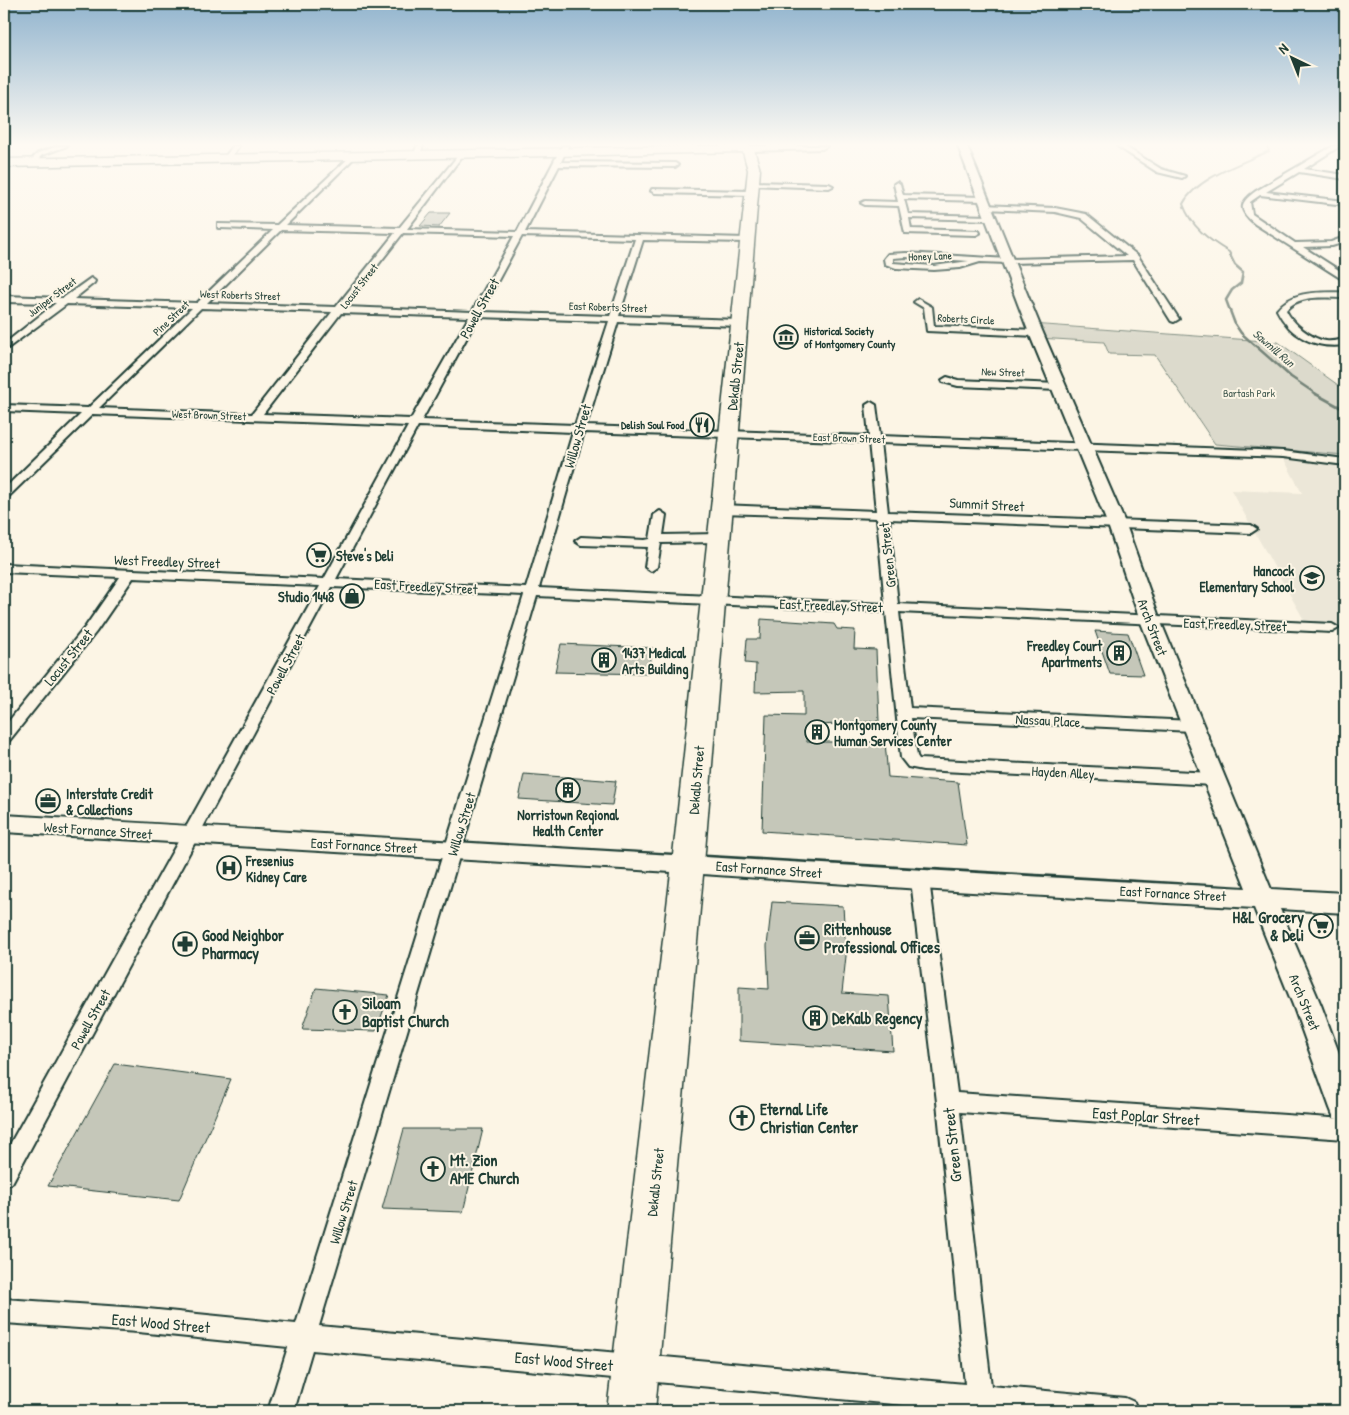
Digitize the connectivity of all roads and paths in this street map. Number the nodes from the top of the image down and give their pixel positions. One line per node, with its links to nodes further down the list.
1 (295, 212): 14 (street, Pine Street)
2 (415, 212): 15 (street, Locust Street)
3 (532, 212): 18 (street, Powell Street)
4 (749, 212): 21 (highway, Dekalb Street)
5 (903, 212): 11 (street)
6 (943, 212): 12 (street)
7 (967, 212): 12 (street)
8 (988, 212): 25 (street, Arch Street)
9 (1068, 212): 23 (street)
10 (1248, 212): 22 (street)
11 (904, 216): 12 (street); 16 (street)
12 (944, 217): 16 (street)
13 (221, 226): 14 (street)
14 (279, 227): 15 (street); 32 (street, Pine Street)
15 (400, 231): 18 (street); 33 (street, Locust Street)
16 (948, 232): 17 (street)
17 (976, 233)
18 (520, 234): 19 (street); 34 (street, Powell Street)
19 (640, 237): 21 (street); 35 (street, Willow Street)
20 (1345, 239): 22 (street)
21 (746, 240): 37 (highway, Dekalb Street)
22 (1295, 245): 26 (street)
23 (1135, 258): 25 (street, Honey Lane); 36 (street)
24 (977, 260): 24 (street, Honey Lane); 25 (street, Honey Lane)
25 (1008, 261): 38 (street, Arch Street)
26 (1345, 278)
27 (91, 281): 30 (street, Juniper Street)
28 (1345, 295): 39 (street)
29 (4, 299): 30 (street, West Roberts Street)
30 (64, 301): 32 (street, West Roberts Street); 40 (street, Juniper Street)
31 (918, 302): 38 (street, Roberts Circle)
32 (200, 304): 33 (street, West Roberts Street); 45 (street, Pine Street)
33 (340, 309): 34 (street, West Roberts Street); 46 (street, Locust Street)
34 (476, 313): 35 (street, East Roberts Street); 47 (street, Powell Street)
35 (615, 318): 37 (street, East Roberts Street); 48 (street, Willow Street)
36 (1174, 319)
37 (740, 323): 49 (highway, Dekalb Street)
38 (1036, 334): 42 (street, Arch Street)
39 (1345, 342)
40 (4, 348)
41 (947, 380): 42 (street, New Street)
42 (1058, 387): 51 (street, Arch Street)
43 (871, 405): 50 (street, Green Street)
44 (4, 408): 45 (street, West Brown Street)
45 (90, 411): 46 (street, West Brown Street); 53 (street, Pine Street)
46 (255, 417): 47 (street, West Brown Street)
47 (415, 423): 48 (street, East Brown Street); 65 (street, Powell Street)
48 (580, 428): 49 (street, East Brown Street); 66 (street, Willow Street)
49 (729, 435): 50 (street, East Brown Street); 54 (highway, Dekalb Street)
50 (875, 439): 51 (street, East Brown Street); 55 (street, Green Street)
51 (1084, 448): 52 (street, East Brown Street); 57 (street, Arch Street)
52 (1345, 462)
53 (4, 495)
54 (721, 509): 55 (street, Summit Street); 59 (highway, Dekalb Street)
55 (883, 514): 57 (street, Summit Street); 68 (street, Green Street)
56 (660, 515): 61 (street)
57 (1117, 525): 58 (street, Summit Street); 69 (street, Arch Street)
58 (1252, 529)
59 (718, 538): 61 (street); 67 (highway, Dekalb Street)
60 (581, 541): 61 (street)
61 (655, 542): 62 (street)
62 (651, 567)
63 (4, 568): 64 (street, West Freedley Street)
64 (128, 575): 65 (street, West Freedley Street); 73 (street, Locust Street)
65 (330, 582): 66 (street, East Freedley Street); 77 (street, Powell Street)
66 (532, 591): 67 (street, East Freedley Street); 78 (street, Willow Street)
67 (712, 600): 68 (street, East Freedley Street); 79 (highway, Dekalb Street)
68 (893, 607): 69 (street, East Freedley Street); 71 (street, Green Street)
69 (1150, 620): 70 (street, East Freedley Street); 72 (street, Arch Street)
70 (1332, 628)
71 (903, 713): 72 (street, Nassau Place); 74 (street, Green Street)
72 (1192, 726): 75 (street, Arch Street)
73 (4, 737)
74 (914, 763): 75 (street, Hayden Alley)
75 (1213, 779): 81 (street, Arch Street)
76 (4, 824): 77 (street, West Fornance Street)
77 (192, 836): 78 (street, East Fornance Street); 86 (street, Powell Street)
78 (453, 850): 79 (street, East Fornance Street); 88 (street, Willow Street)
79 (688, 864): 80 (street, East Fornance Street); 89 (highway, Dekalb Street)
80 (920, 880): 81 (street, East Fornance Street); 83 (street, Green Street)
81 (1262, 898): 82 (street, East Fornance Street); 84 (street, Arch Street)
82 (1345, 903)
83 (948, 1102): 85 (street, East Poplar Street); 90 (street, Green Street)
84 (1345, 1108)
85 (1345, 1129)
86 (4, 1176)
87 (4, 1311): 88 (street, East Wood Street)
88 (304, 1337): 89 (street, East Wood Street); 91 (street, Willow Street)
89 (635, 1367): 90 (street, East Wood Street); 92 (highway, Dekalb Street)
90 (980, 1405): 93 (street, East Wood Street)
91 (281, 1411)
92 (631, 1411)
93 (1125, 1411)

